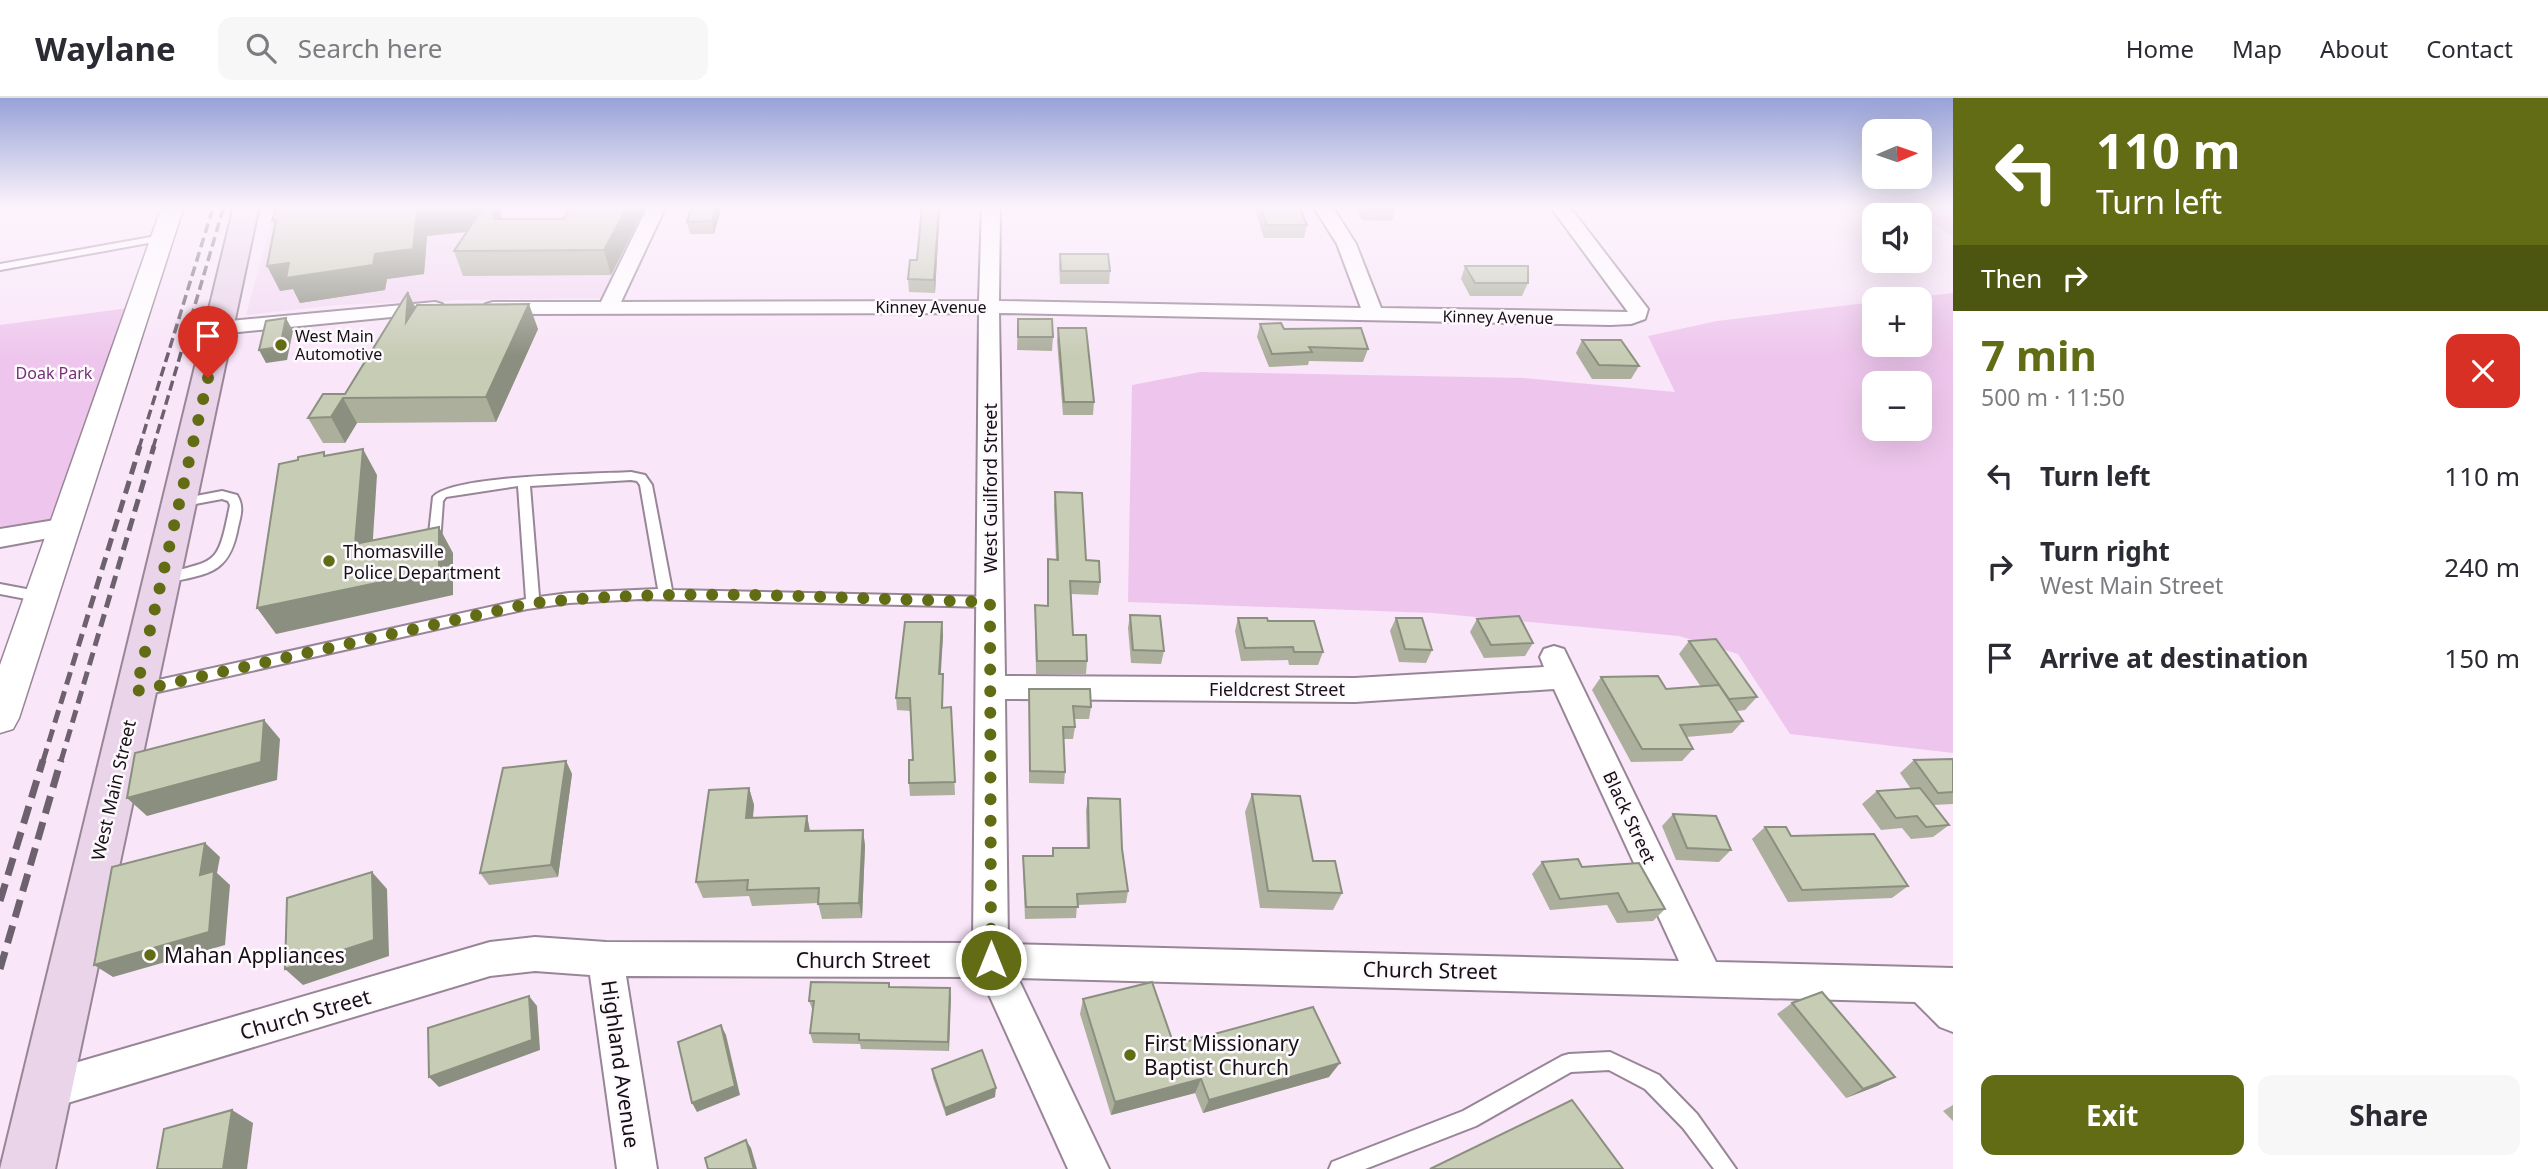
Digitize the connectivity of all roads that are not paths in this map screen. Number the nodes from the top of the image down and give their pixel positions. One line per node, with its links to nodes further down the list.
1 (62, 256): 8 (lane)
2 (156, 256): 15 (street)
3 (236, 256): 12 (main road, West Main Street)
4 (633, 256): 10 (street)
5 (990, 256): 9 (street, West Guilford Street)
6 (1352, 256): 11 (street)
7 (1597, 256): 11 (street, Kinney Avenue)
8 (0, 267)
9 (989, 307): 10 (street, Kinney Avenue); 11 (street, Kinney Avenue); 22 (street, West Guilford Street)
10 (608, 308): 12 (street, Kinney Avenue)
11 (1373, 314)
12 (219, 328): 14 (main road, West Main Street)
13 (524, 482): 17 (lane); 20 (lane); 23 (lane)
14 (179, 503): 18 (main road, West Main Street); 18 (lane)
15 (67, 527): 16 (street); 21 (street)
16 (0, 538)
17 (434, 542)
18 (162, 579): 26 (main road, West Main Street)
19 (0, 589): 21 (lane)
20 (666, 595): 22 (lane); 23 (lane)
21 (42, 597): 27 (street)
22 (990, 602): 25 (street, West Guilford Street)
23 (533, 603): 26 (lane)
24 (1559, 667): 25 (street, Fieldcrest Street); 30 (street, Black Street)
25 (990, 687): 29 (street, West Guilford Street)
26 (136, 691): 33 (main road, West Main Street)
27 (0, 718)
28 (606, 959): 29 (street, Church Street); 33 (street, Church Street); 35 (street, Highland Avenue)
29 (991, 960): 30 (street, Church Street); 36 (street, West Guilford Street)
30 (1705, 977): 31 (street, Church Street)
31 (1938, 986): 32 (street)
32 (1953, 1014)
33 (44, 1091): 34 (main road, West Main Street)
34 (27, 1169)
35 (637, 1169)
36 (1088, 1169)
37 (1339, 1169): 38 (lane)
38 (1726, 1169)

